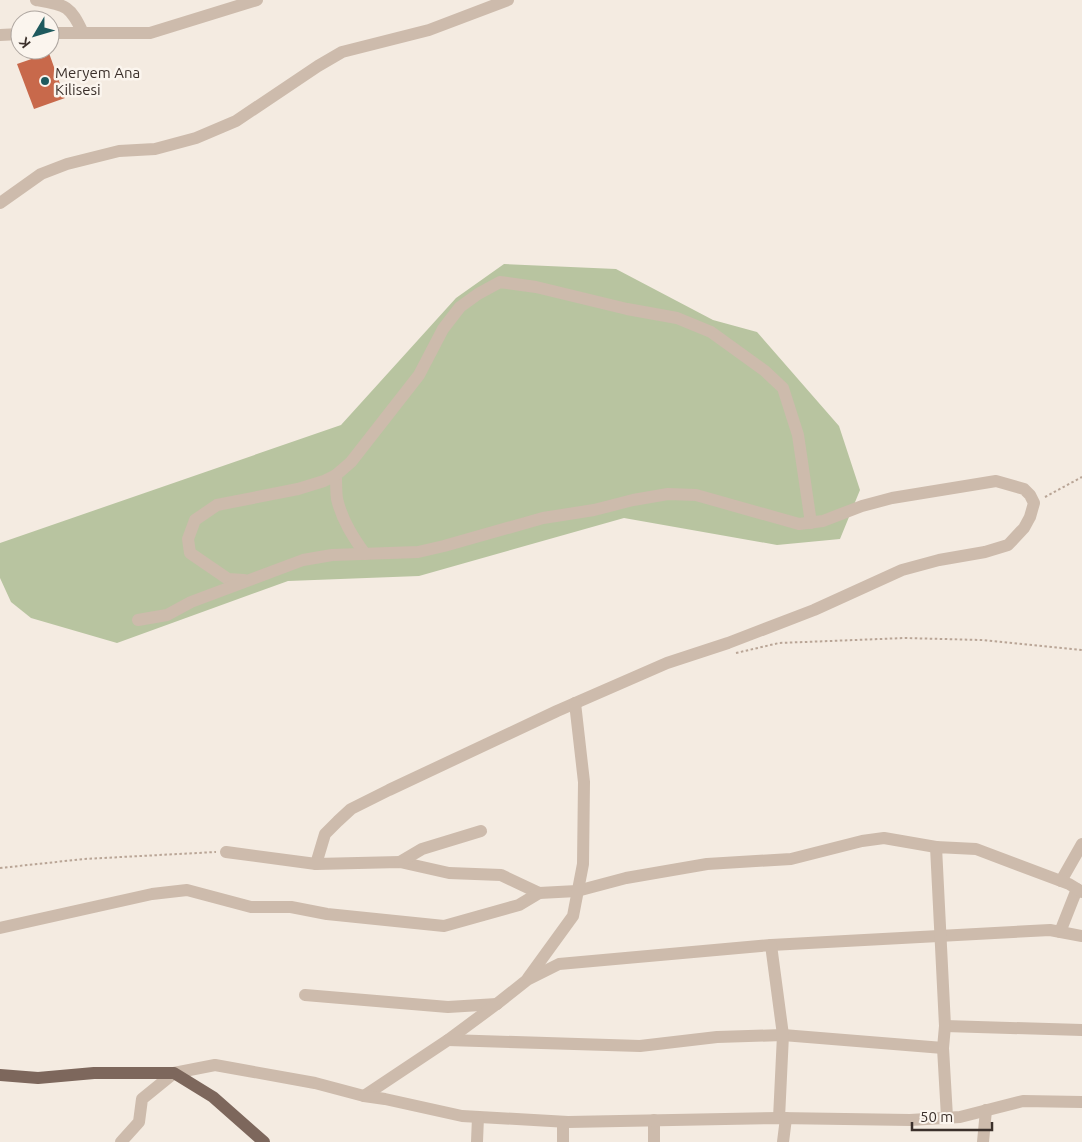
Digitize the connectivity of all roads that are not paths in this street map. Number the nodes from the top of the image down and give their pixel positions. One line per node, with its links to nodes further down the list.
1 (36, 0): 5 (street)
2 (257, 0): 5 (street)
3 (508, 0): 6 (street)
4 (60, 33): 5 (street)
5 (84, 33)
6 (0, 203)
7 (336, 475): 8 (street); 9 (street); 10 (street)
8 (811, 523): 9 (street); 12 (street)
9 (366, 554): 10 (street)
10 (249, 581): 11 (street)
11 (138, 620)
12 (576, 703): 18 (street); 21 (street)
13 (481, 831): 17 (street)
14 (1082, 844): 19 (street)
15 (936, 847): 19 (street); 21 (street); 25 (street)
16 (226, 852): 18 (street)
17 (400, 862): 18 (street); 22 (street)
18 (316, 864)
19 (1062, 881): 20 (street)
20 (1079, 890): 24 (street)
21 (577, 891): 22 (street); 28 (street)
22 (539, 893): 23 (street)
23 (0, 928)
24 (1060, 932): 25 (street); 26 (street)
25 (940, 936): 27 (street); 31 (street)
26 (1082, 936)
27 (771, 945): 28 (street); 33 (street)
28 (527, 980): 30 (street)
29 (305, 995): 30 (street)
30 (498, 1004): 34 (street)
31 (945, 1026): 32 (street); 35 (street)
32 (1082, 1030)
33 (783, 1034): 34 (street); 35 (street); 42 (street)
34 (448, 1040): 38 (street)
35 (943, 1048): 43 (street)
36 (174, 1073): 37 (main road); 38 (street); 46 (street); 47 (main road)
37 (0, 1075)
38 (364, 1096): 41 (street)
39 (1082, 1102): 40 (street)
40 (986, 1110): 43 (street); 52 (street)
41 (478, 1117): 45 (street); 48 (street)
42 (783, 1118): 43 (street); 44 (street); 51 (street)
43 (947, 1118)
44 (654, 1120): 45 (street); 50 (street)
45 (563, 1122): 49 (street)
46 (121, 1142)
47 (264, 1142)
48 (477, 1142)
49 (563, 1142)
50 (654, 1142)
51 (784, 1142)
52 (983, 1142)

